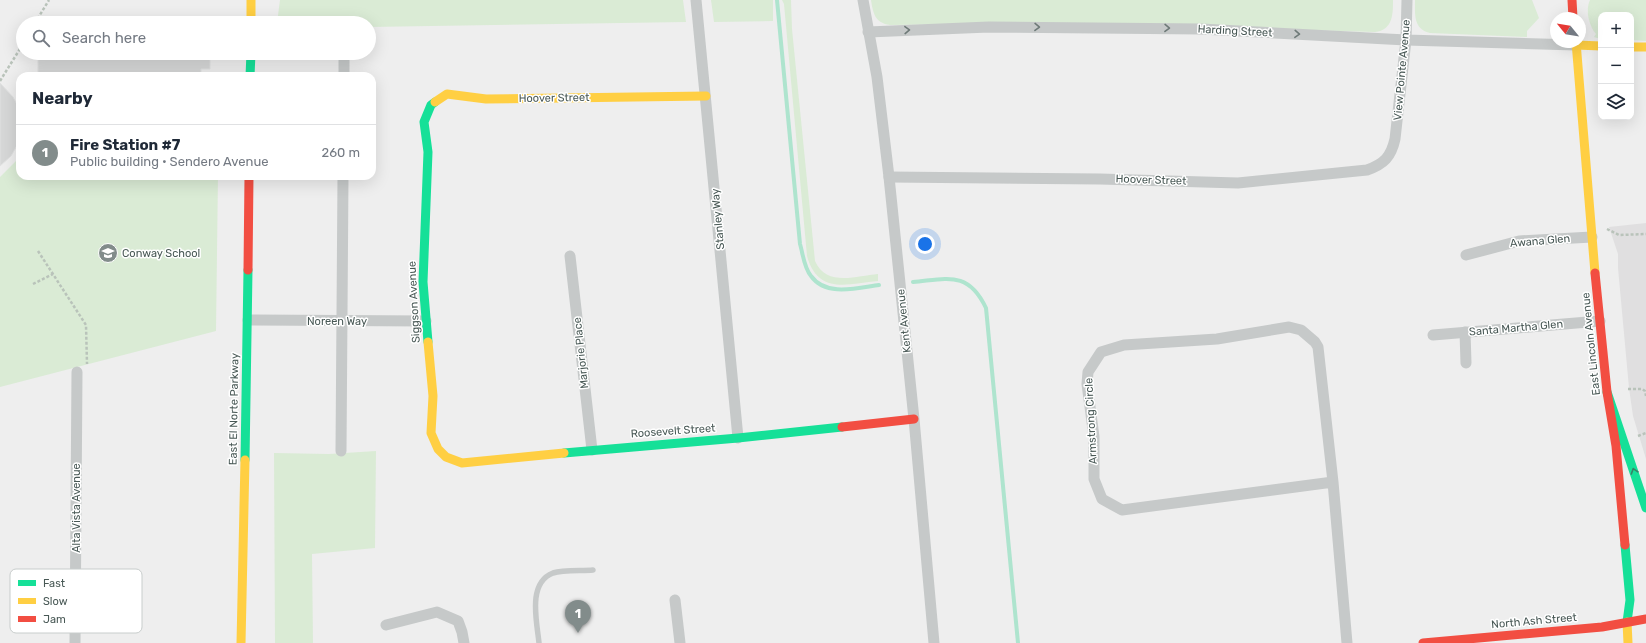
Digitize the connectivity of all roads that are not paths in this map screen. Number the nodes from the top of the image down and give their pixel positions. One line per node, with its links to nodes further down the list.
1 (252, 0): 7 (main road)
2 (696, 0): 20 (street, Stanley Way)
3 (863, 0): 8 (street, Kent Avenue)
4 (1408, 0): 9 (street, View Pointe Avenue)
5 (1572, 0): 6 (main road)
6 (1573, 12)
7 (251, 16)
8 (868, 32): 9 (street, Harding Street, one-way to 9); 23 (street, Kent Avenue)
9 (1406, 40): 10 (street, Harding Street); 22 (street, View Pointe Avenue)
10 (1550, 43)
11 (1586, 45): 12 (main road, Harding Street)
12 (1598, 46)
13 (1634, 47): 14 (main road)
14 (1646, 47)
15 (1576, 48): 26 (main road, East Lincoln Avenue)
16 (251, 60): 18 (main road)
17 (344, 60): 19 (street)
18 (250, 72)
19 (344, 72)
20 (706, 96): 21 (main road, Hoover Street); 39 (street, Stanley Way)
21 (425, 129): 31 (main road, Siggson Avenue)
22 (1395, 139): 23 (street, Hoover Street)
23 (889, 177): 38 (street, Kent Avenue)
24 (249, 180): 29 (main road, East El Norte Parkway)
25 (343, 180): 30 (street)
26 (1592, 237): 27 (street, Awana Glen); 32 (main road, East Lincoln Avenue)
27 (1466, 254)
28 (570, 256): 41 (street, Marjorie Place)
29 (248, 320): 30 (street, Noreen Way); 53 (main road, East El Norte Parkway)
30 (342, 321): 31 (street, Noreen Way); 42 (street)
31 (426, 321): 40 (main road, Siggson Avenue)
32 (1600, 321): 33 (street, Santa Martha Glen); 37 (main road, East Lincoln Avenue)
33 (1465, 332): 34 (street, Santa Martha Glen); 35 (street)
34 (1432, 335)
35 (1466, 363)
36 (77, 372): 45 (street, Alta Vista Avenue)
37 (1607, 392): 44 (main road, one-way to 37); 49 (main road, East Lincoln Avenue)
38 (914, 419): 39 (main road, Roosevelt Street); 57 (street, Kent Avenue)
39 (738, 438): 41 (main road, Roosevelt Street)
40 (438, 449): 41 (main road, Roosevelt Street)
41 (592, 450)
42 (341, 451)
43 (1333, 482): 43 (street, Armstrong Circle); 58 (street, Armstrong Circle)
44 (1646, 508)
45 (76, 569)
46 (593, 570): 55 (lane)
47 (675, 600): 56 (street)
48 (1646, 619): 49 (main road, North Ash Street)
49 (1627, 622): 59 (main road, North Ash Street); 60 (main road, East Lincoln Avenue)
50 (386, 625): 54 (street)
51 (75, 633): 52 (street, Alta Vista Avenue)
52 (75, 643)
53 (240, 643)
54 (464, 643)
55 (539, 643)
56 (680, 643)
57 (934, 643)
58 (1348, 643)
59 (1423, 643)
60 (1628, 643)

